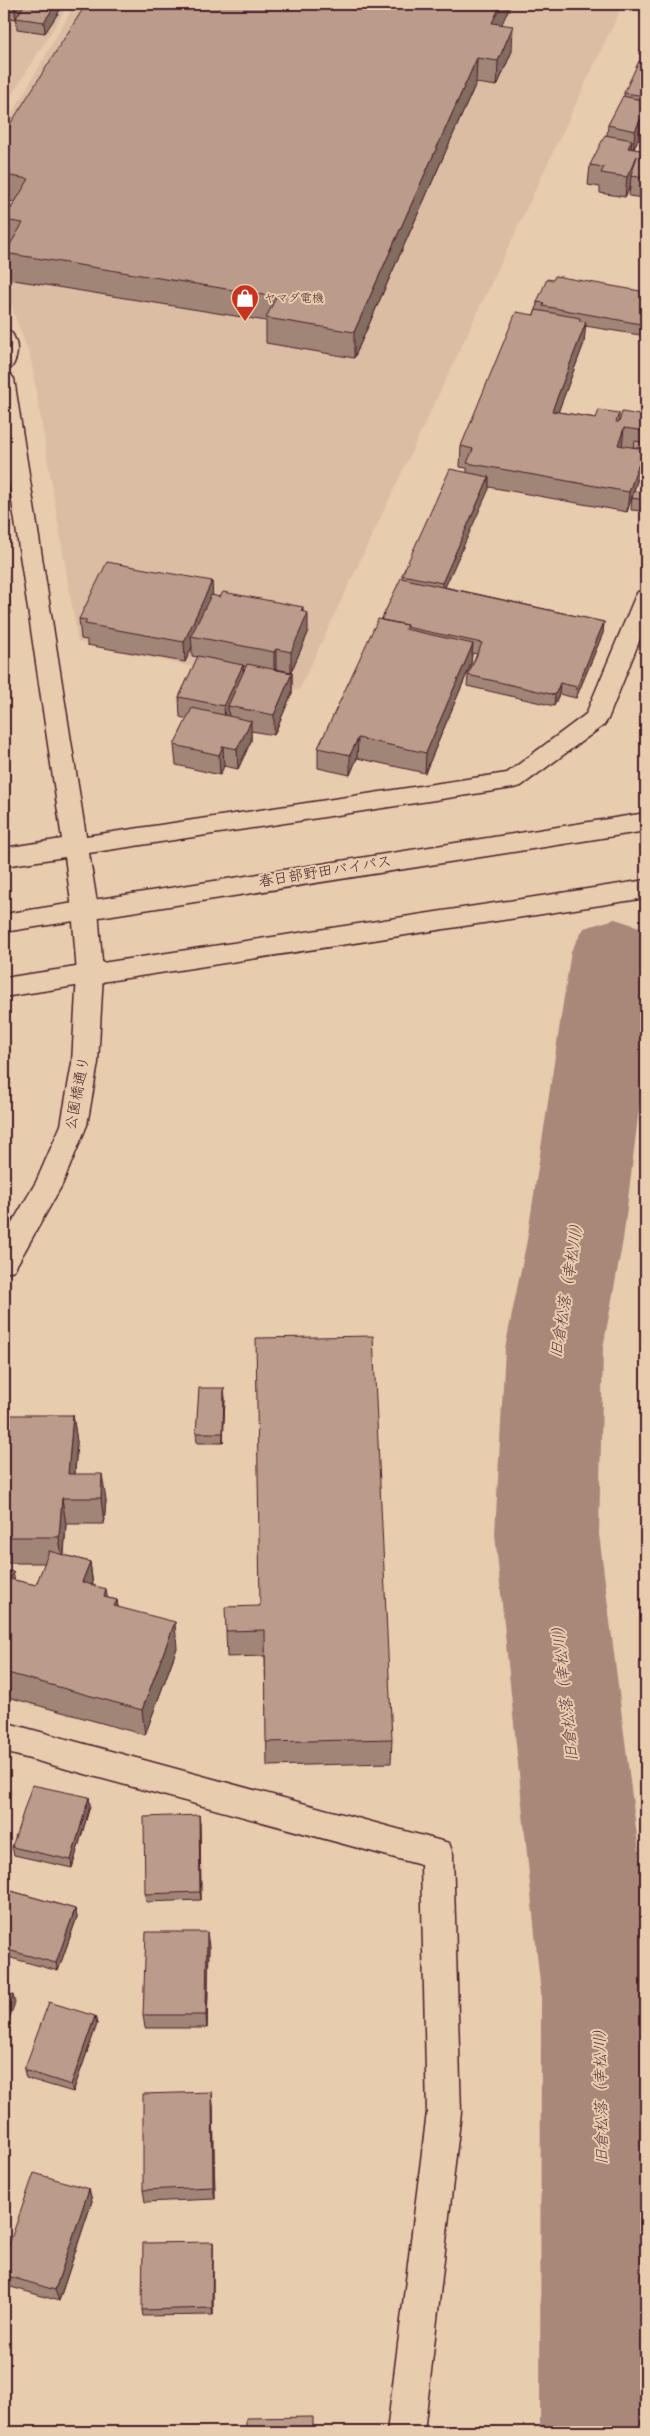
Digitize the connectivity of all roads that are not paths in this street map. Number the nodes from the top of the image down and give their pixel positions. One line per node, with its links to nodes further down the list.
1 (4, 336): 2 (main road)
2 (4, 364)
3 (4, 379): 6 (main road, 公園橋通り)
4 (646, 597): 6 (main road)
5 (646, 822): 9 (main road, 春日部野田バイパス)
6 (75, 847): 7 (main road); 9 (main road, 公園橋通り)
7 (4, 857)
8 (646, 889): 11 (main road)
9 (85, 909): 10 (main road, 春日部野田バイパス); 11 (main road, 公園橋通り)
10 (4, 922)
11 (90, 974): 12 (main road); 13 (main road, 公園橋通り)
12 (4, 988)
13 (4, 1262)
14 (4, 1737): 15 (main road)
15 (406, 2432)

